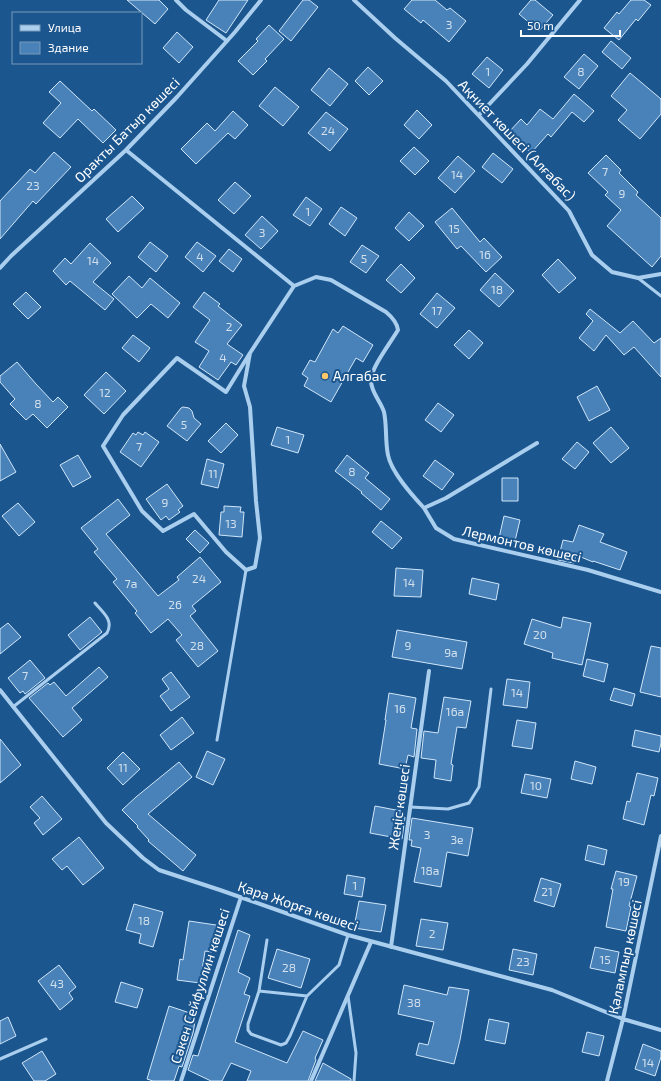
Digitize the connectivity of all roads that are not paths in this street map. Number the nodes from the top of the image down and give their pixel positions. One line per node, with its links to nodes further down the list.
1 (176, 0): 5 (street)
2 (261, 0): 5 (street, Оракты Батыр көшесі)
3 (354, 0): 6 (street, Ақниет көшесі (Алғабас))
4 (580, 0): 6 (street)
5 (227, 41): 7 (street, Оракты Батыр көшесі)
6 (479, 115): 10 (street, Ақниет көшесі (Алғабас))
7 (126, 150): 8 (street, Оракты Батыр көшесі); 11 (street)
8 (0, 268)
9 (661, 274): 10 (street, Ақниет көшесі (Алғабас))
10 (638, 278): 12 (lane)
11 (294, 286): 13 (street); 15 (street, Лермонтов көшесі)
12 (661, 296)
13 (250, 353): 16 (street); 16 (street)
14 (537, 443): 15 (street)
15 (424, 508): 17 (street, Лермонтов көшесі)
16 (246, 570): 23 (lane)
17 (661, 592)
18 (95, 603): 22 (lane)
19 (429, 671): 24 (street, Жеңіс көшесі)
20 (0, 690): 22 (street, Қара Жорға көшесі)
21 (492, 690): 24 (lane)
22 (13, 706): 26 (street, Қара Жорға көшесі)
23 (217, 740)
24 (410, 807): 30 (street, Жеңіс көшесі)
25 (661, 836): 34 (street, Қалампыр көшесі)
26 (241, 897): 27 (street, Қара Жорға көшесі); 38 (street, Сәкен Сейфуллин көшесі)
27 (348, 935): 29 (street, Қара Жорға көшесі); 32 (lane)
28 (268, 940): 31 (lane)
29 (372, 942): 30 (street, Қара Жорға көшесі); 33 (street)
30 (391, 947): 34 (street, Қара Жорға көшесі)
31 (259, 991): 32 (lane); 32 (lane)
32 (307, 996)
33 (348, 996): 39 (street); 40 (lane)
34 (623, 1020): 35 (street, Қара Жорға көшесі); 41 (street, Қалампыр көшесі)
35 (661, 1030)
36 (46, 1039): 37 (lane)
37 (0, 1059)
38 (181, 1081)
39 (311, 1081)
40 (354, 1081)
41 (607, 1081)

